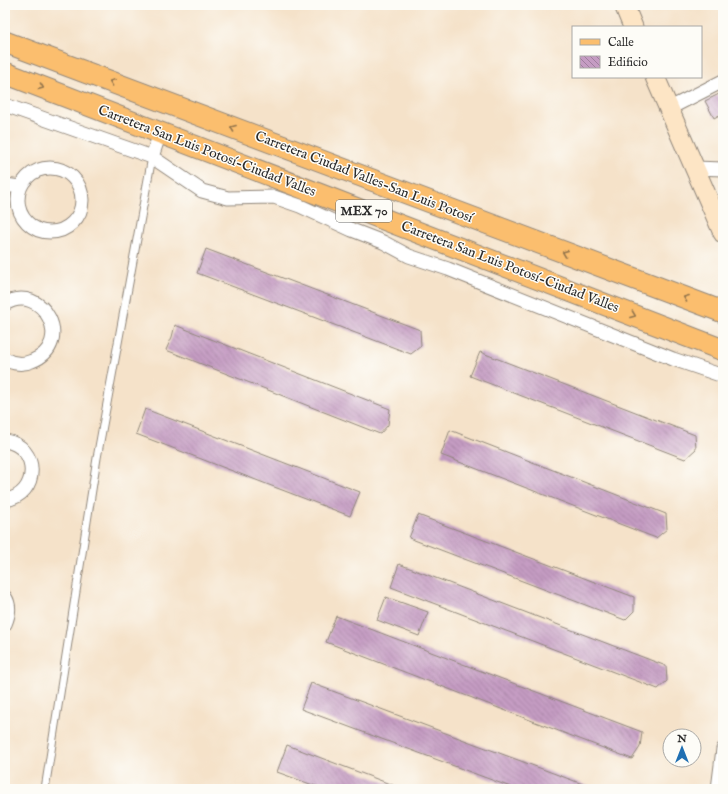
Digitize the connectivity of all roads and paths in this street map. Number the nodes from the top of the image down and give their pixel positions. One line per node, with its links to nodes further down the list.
1 (624, 5): 2 (street)
2 (633, 26)
3 (5, 42): 17 (main road, Carretera Ciudad Valles-San Luis Potosí / MEX 70, one-way to 3)
4 (5, 73): 9 (main road, Carretera San Luis Potosí-Ciudad Valles / MEX 70, one-way to 9)
5 (655, 78): 8 (street)
6 (723, 81): 8 (street)
7 (5, 105): 10 (street)
8 (668, 109): 11 (street)
9 (160, 132): 10 (street); 18 (main road, Carretera San Luis Potosí-Ciudad Valles / MEX 70, one-way to 18)
10 (152, 157): 20 (street); 26 (lane)
11 (694, 168): 12 (street); 15 (street)
12 (723, 169)
13 (5, 185): 14 (street)
14 (20, 187): 14 (street)
15 (723, 233)
16 (5, 304): 19 (street)
17 (723, 312)
18 (723, 350)
19 (5, 359)
20 (723, 376)
21 (5, 441): 22 (street)
22 (5, 500)
23 (5, 596): 24 (street)
24 (5, 624)
25 (723, 750): 27 (street)
26 (45, 789)
27 (718, 789)

